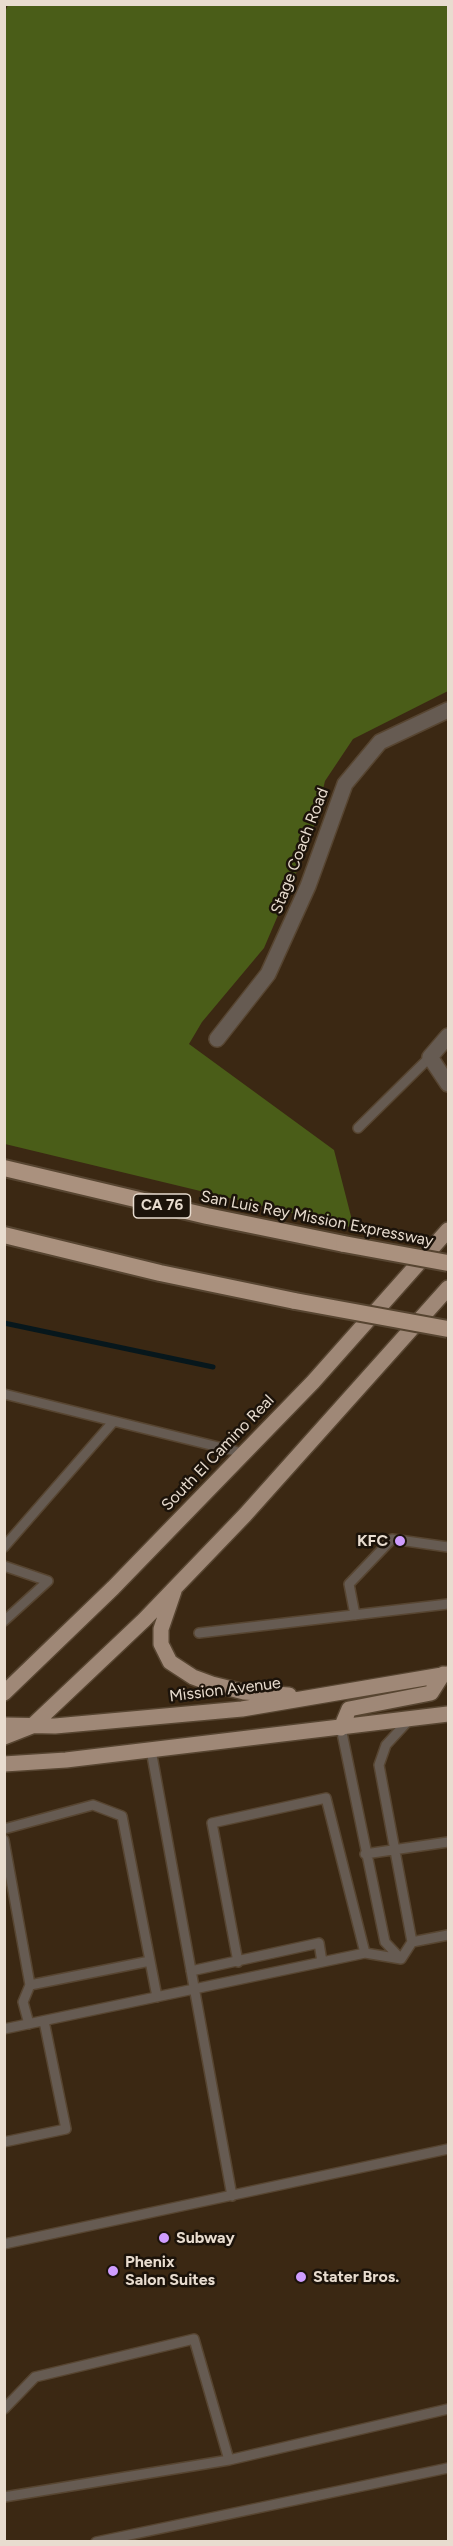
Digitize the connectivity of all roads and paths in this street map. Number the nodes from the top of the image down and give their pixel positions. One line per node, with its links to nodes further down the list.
1 (448, 710): 3 (street, Stage Coach Road)
2 (448, 1036): 4 (street)
3 (217, 1039)
4 (430, 1057): 5 (street); 6 (lane)
5 (448, 1084)
6 (358, 1128)
7 (4, 1168): 10 (highway, San Luis Rey Mission Expressway / CA 76, bridge)
8 (448, 1230): 15 (main road, South El Camino Real)
9 (4, 1235): 12 (highway, bridge)
10 (448, 1263)
11 (448, 1288): 19 (main road)
12 (448, 1329)
13 (4, 1394): 14 (lane)
14 (113, 1422): 15 (lane); 16 (lane)
15 (243, 1453): 25 (main road, South El Camino Real)
16 (4, 1547)
17 (448, 1547): 21 (lane)
18 (4, 1566): 22 (lane)
19 (176, 1587): 26 (main road); 30 (main road)
20 (448, 1604): 21 (lane)
21 (355, 1615): 23 (lane)
22 (4, 1621)
23 (199, 1634)
24 (446, 1674): 26 (main road, Mission Avenue); 31 (main road)
25 (4, 1693)
26 (313, 1697): 30 (main road, Mission Avenue)
27 (448, 1714): 28 (main road)
28 (411, 1718): 31 (main road); 38 (lane)
29 (4, 1725): 30 (main road, Mission Avenue)
30 (32, 1726): 32 (main road)
31 (341, 1728): 33 (main road); 39 (lane)
32 (4, 1737)
33 (151, 1750): 34 (main road); 47 (lane)
34 (4, 1764)
35 (4, 1830): 44 (lane)
36 (4, 1840): 48 (lane)
37 (448, 1842): 38 (lane)
38 (395, 1849): 39 (lane); 41 (lane)
39 (365, 1854): 43 (lane)
40 (448, 1935): 41 (lane)
41 (412, 1942): 43 (lane)
42 (365, 1953): 43 (lane); 45 (lane); 46 (lane)
43 (401, 1959)
44 (150, 1961): 48 (lane); 50 (lane)
45 (238, 1962): 46 (lane); 47 (lane)
46 (322, 1962): 49 (lane)
47 (191, 1971): 49 (lane)
48 (30, 1985): 52 (lane)
49 (194, 1990): 50 (lane); 56 (lane)
50 (158, 1997): 51 (lane)
51 (44, 2021): 52 (lane); 54 (lane)
52 (29, 2024): 53 (lane)
53 (4, 2029)
54 (4, 2142)
55 (448, 2149): 56 (lane)
56 (232, 2196): 57 (lane)
57 (4, 2244)
58 (4, 2409): 60 (lane)
59 (448, 2409): 60 (lane)
60 (229, 2460): 62 (lane)
61 (448, 2468): 63 (lane)
62 (4, 2497)
63 (96, 2541)

